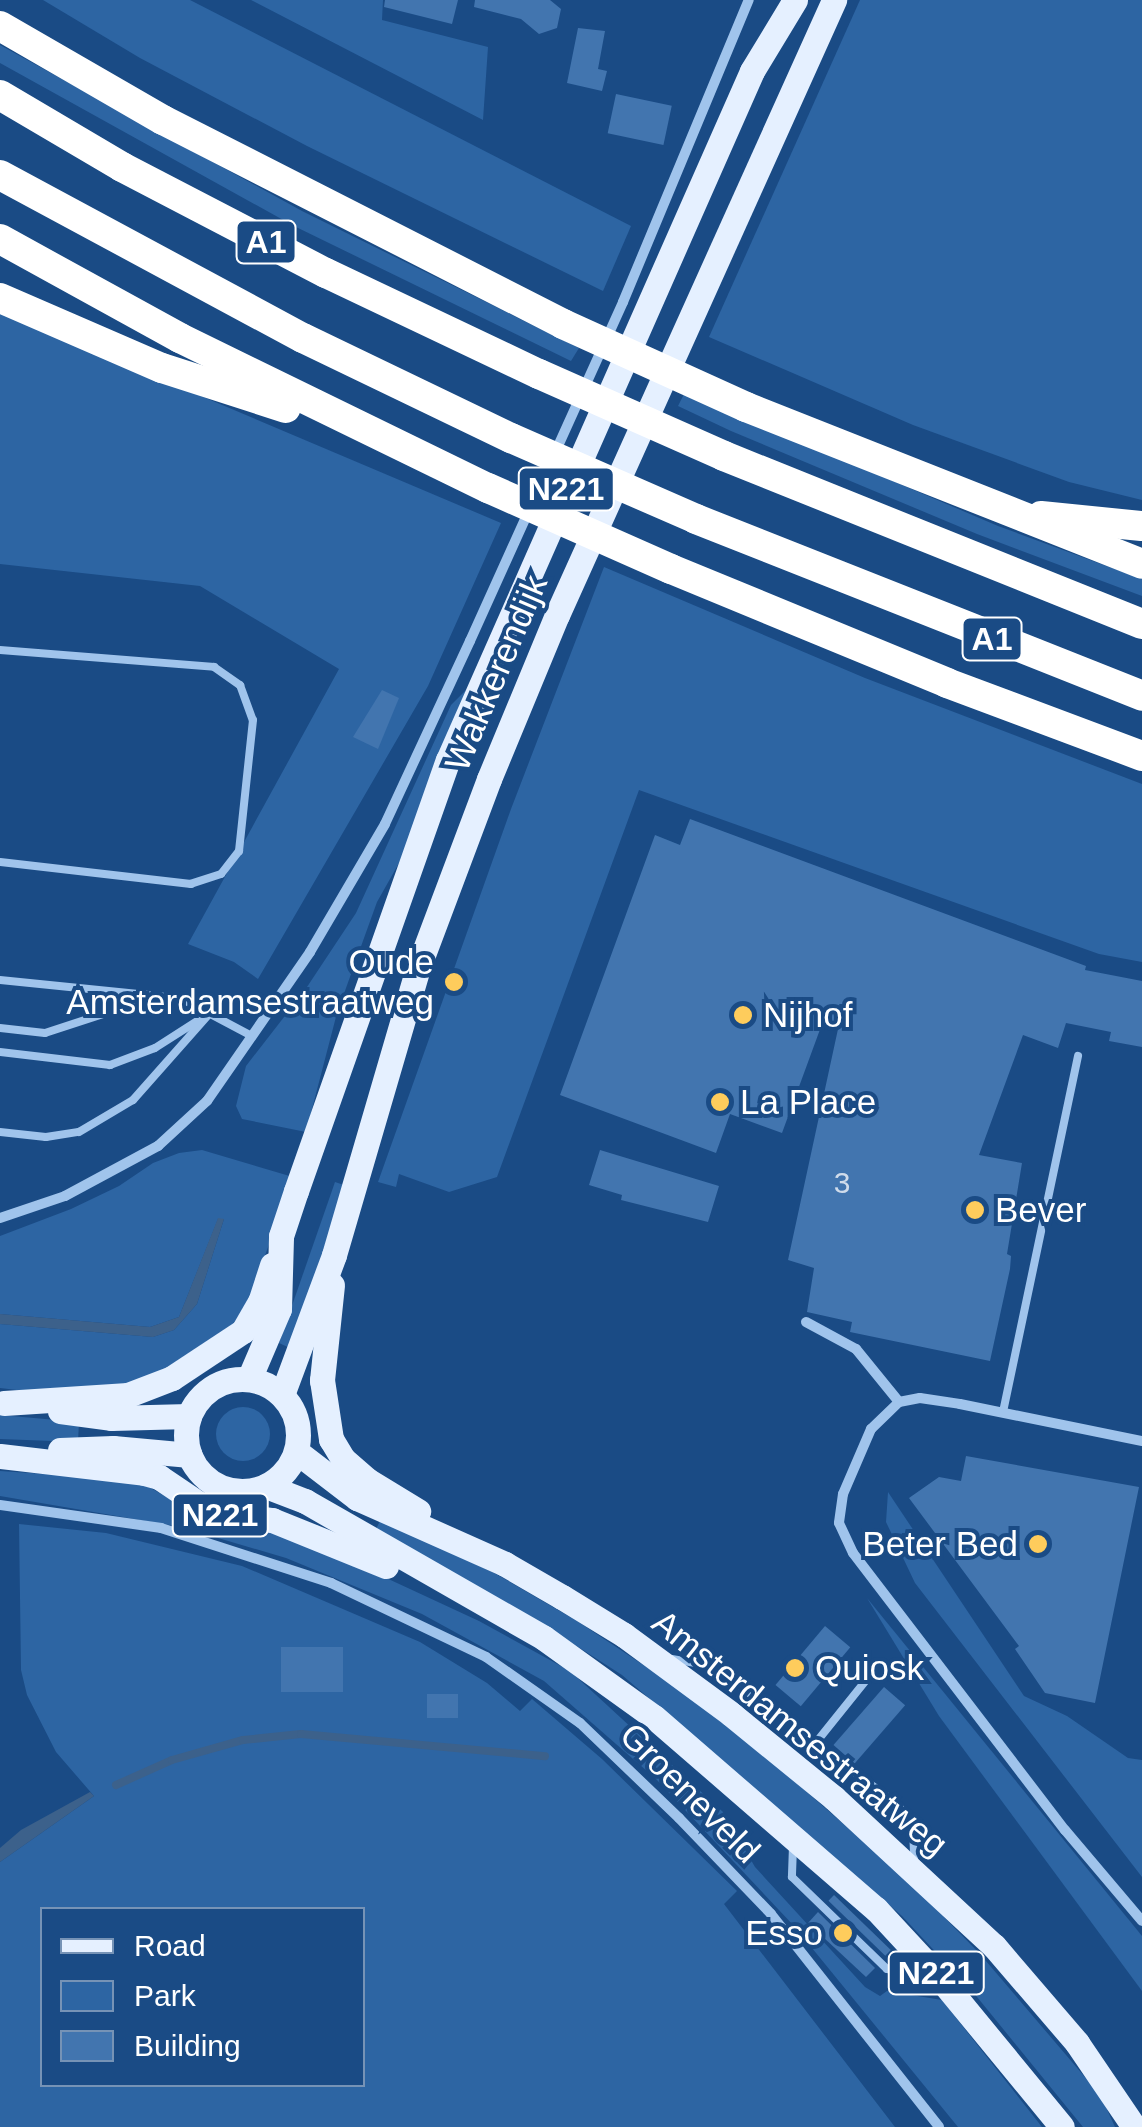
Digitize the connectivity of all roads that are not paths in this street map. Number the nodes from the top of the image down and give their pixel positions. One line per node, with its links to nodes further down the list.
1 (749, 0): 22 (street, Wakkerendijk)
2 (795, 0): 27 (main road, Wakkerendijk / N221)
3 (834, 0): 28 (main road, Wakkerendijk / N221)
4 (0, 26): 10 (highway, A1, bridge)
5 (0, 94): 13 (highway, A1, bridge)
6 (0, 175): 15 (highway, A1, bridge)
7 (0, 239): 9 (highway, A1)
8 (0, 298): 9 (highway, A1)
9 (382, 439): 16 (highway, A1, bridge)
10 (1004, 512): 11 (highway, A1); 12 (highway, A1)
11 (1142, 526)
12 (1142, 564)
13 (1142, 624)
14 (0, 650): 17 (lane)
15 (1142, 696)
16 (1142, 756)
17 (0, 862)
18 (0, 980): 19 (lane)
19 (158, 996): 20 (lane); 21 (lane)
20 (210, 1012): 22 (lane); 23 (lane); 25 (lane)
21 (0, 1028)
22 (252, 1036): 26 (street, Wakkerendijk)
23 (0, 1052)
24 (1078, 1056): 34 (lane)
25 (0, 1132)
26 (0, 1218)
27 (281, 1236): 30 (main road, Wakkerendijk / N221); 32 (main road, N221)
28 (334, 1255): 31 (main road, Wakkerendijk / N221); 42 (main road, N221)
29 (806, 1322): 33 (street)
30 (249, 1379): 31 (main road); 35 (main road)
31 (282, 1395): 37 (main road, N221)
32 (2, 1402): 35 (main road, N221)
33 (899, 1402): 34 (street); 48 (street)
34 (1004, 1412): 36 (street)
35 (190, 1416): 39 (main road, N221)
36 (1142, 1441)
37 (297, 1452): 40 (main road, N221); 42 (main road, Amsterdamsestraatweg / N221)
38 (0, 1454): 39 (main road, N221); 43 (main road, N221)
39 (190, 1455): 40 (main road, N221)
40 (266, 1486): 43 (main road, N221)
41 (0, 1505): 49 (street, Groeneveld)
42 (504, 1564): 44 (main road, Amsterdamsestraatweg / N221)
43 (474, 1602): 50 (main road, N221)
44 (653, 1656): 46 (lane); 47 (main road, Amsterdamsestraatweg / N221)
45 (871, 1674): 46 (lane)
46 (814, 1745): 47 (lane)
47 (914, 1868): 51 (main road, Amsterdamsestraatweg / N221)
48 (1142, 1921)
49 (939, 2127)
50 (1062, 2127)
51 (1134, 2127)

